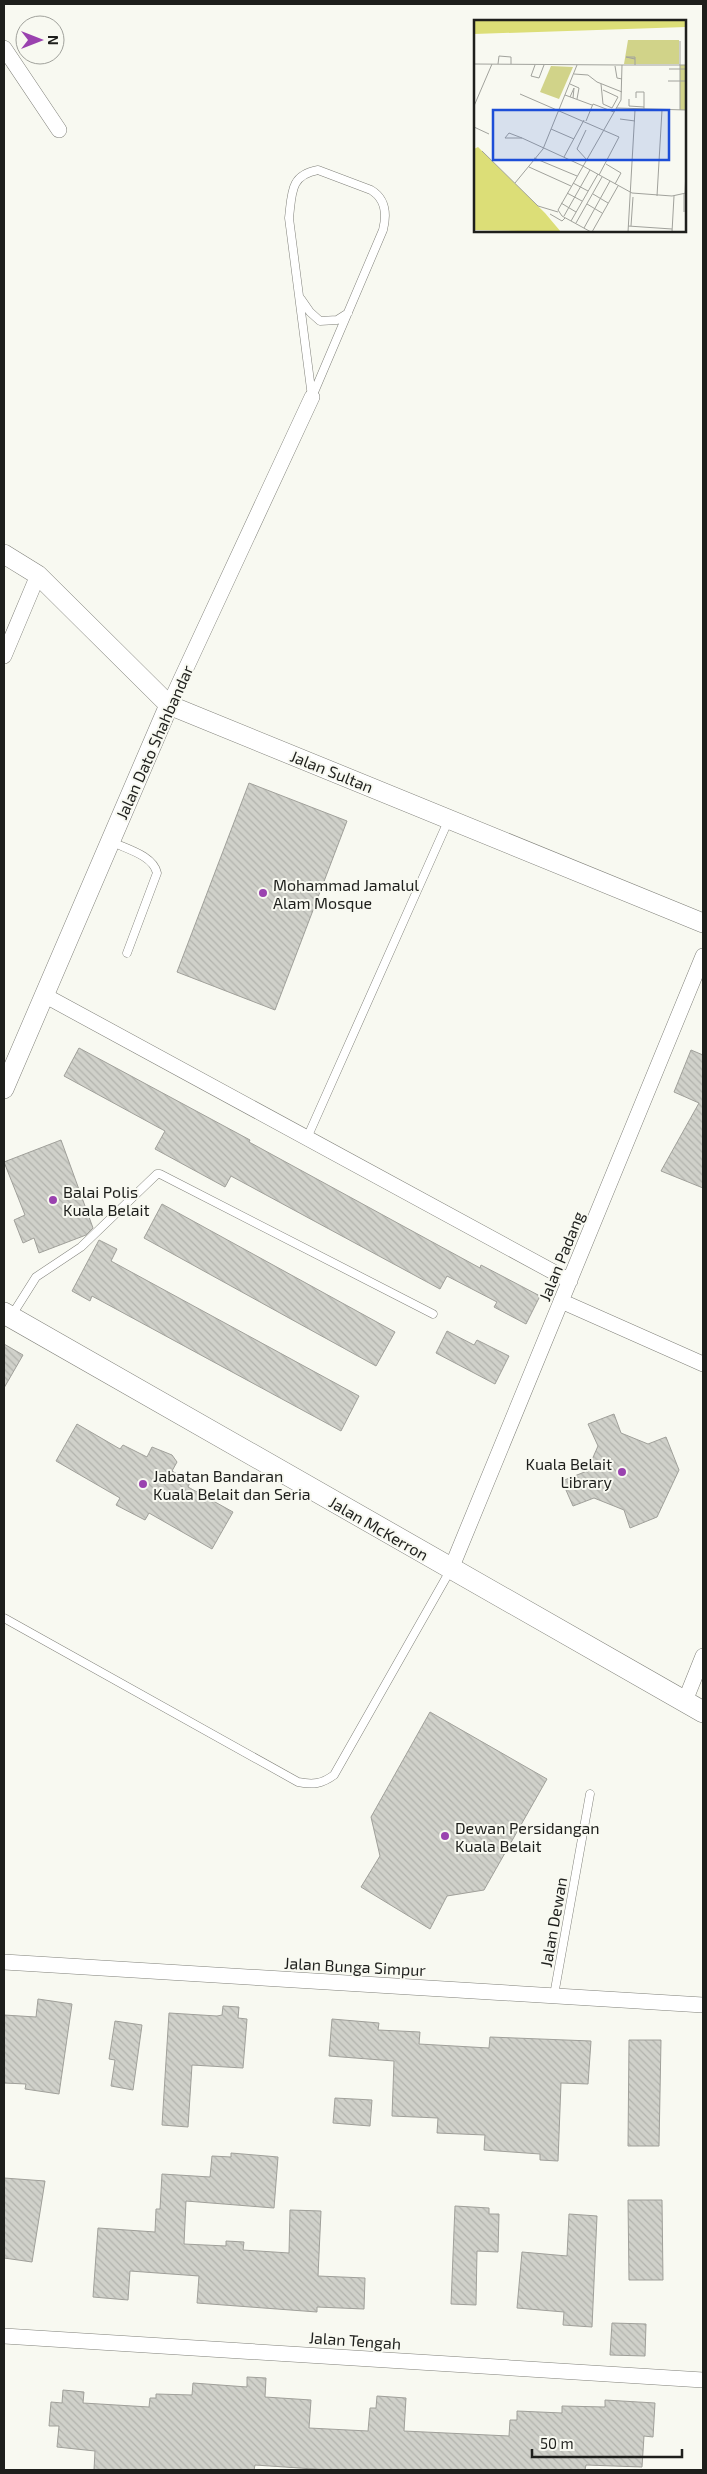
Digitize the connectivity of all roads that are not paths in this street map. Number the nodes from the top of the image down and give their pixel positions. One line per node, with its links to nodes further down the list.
1 (4, 48): 2 (street)
2 (59, 130)
3 (300, 297): 4 (lane); 4 (lane); 5 (lane)
4 (348, 312): 5 (lane)
5 (312, 398): 9 (street, Jalan Dato Shahbandar)
6 (4, 554): 7 (street, Jalan Sultan)
7 (38, 575): 8 (street); 9 (street, Jalan Sultan)
8 (4, 656)
9 (169, 705): 10 (street, Jalan Sultan); 11 (street, Jalan Dato Shahbandar)
10 (449, 819): 12 (street, Jalan Sultan); 17 (lane)
11 (110, 841): 13 (lane); 15 (street, Jalan Dato Shahbandar)
12 (703, 923)
13 (127, 953)
14 (703, 956): 18 (street, Jalan Padang)
15 (44, 995): 16 (street, Jalan Dato Shahbandar); 17 (street)
16 (4, 1089)
17 (307, 1138): 18 (street)
18 (570, 1281): 19 (street, Jalan Padang)
19 (561, 1301): 22 (street); 23 (street, Jalan Padang)
20 (432, 1314): 21 (lane)
21 (7, 1315): 23 (main road, Jalan McKerron)
22 (703, 1364)
23 (451, 1569): 24 (lane); 26 (main road, Jalan McKerron)
24 (4, 1618)
25 (703, 1656): 26 (street)
26 (685, 1701): 27 (main road, Jalan McKerron)
27 (703, 1712)
28 (590, 1794): 30 (lane, Jalan Dewan)
29 (4, 1962): 30 (street, Jalan Bunga Simpur)
30 (554, 1995): 31 (street, Jalan Bunga Simpur)
31 (703, 2005)
32 (4, 2336): 33 (street, Jalan Tengah)
33 (703, 2380)

